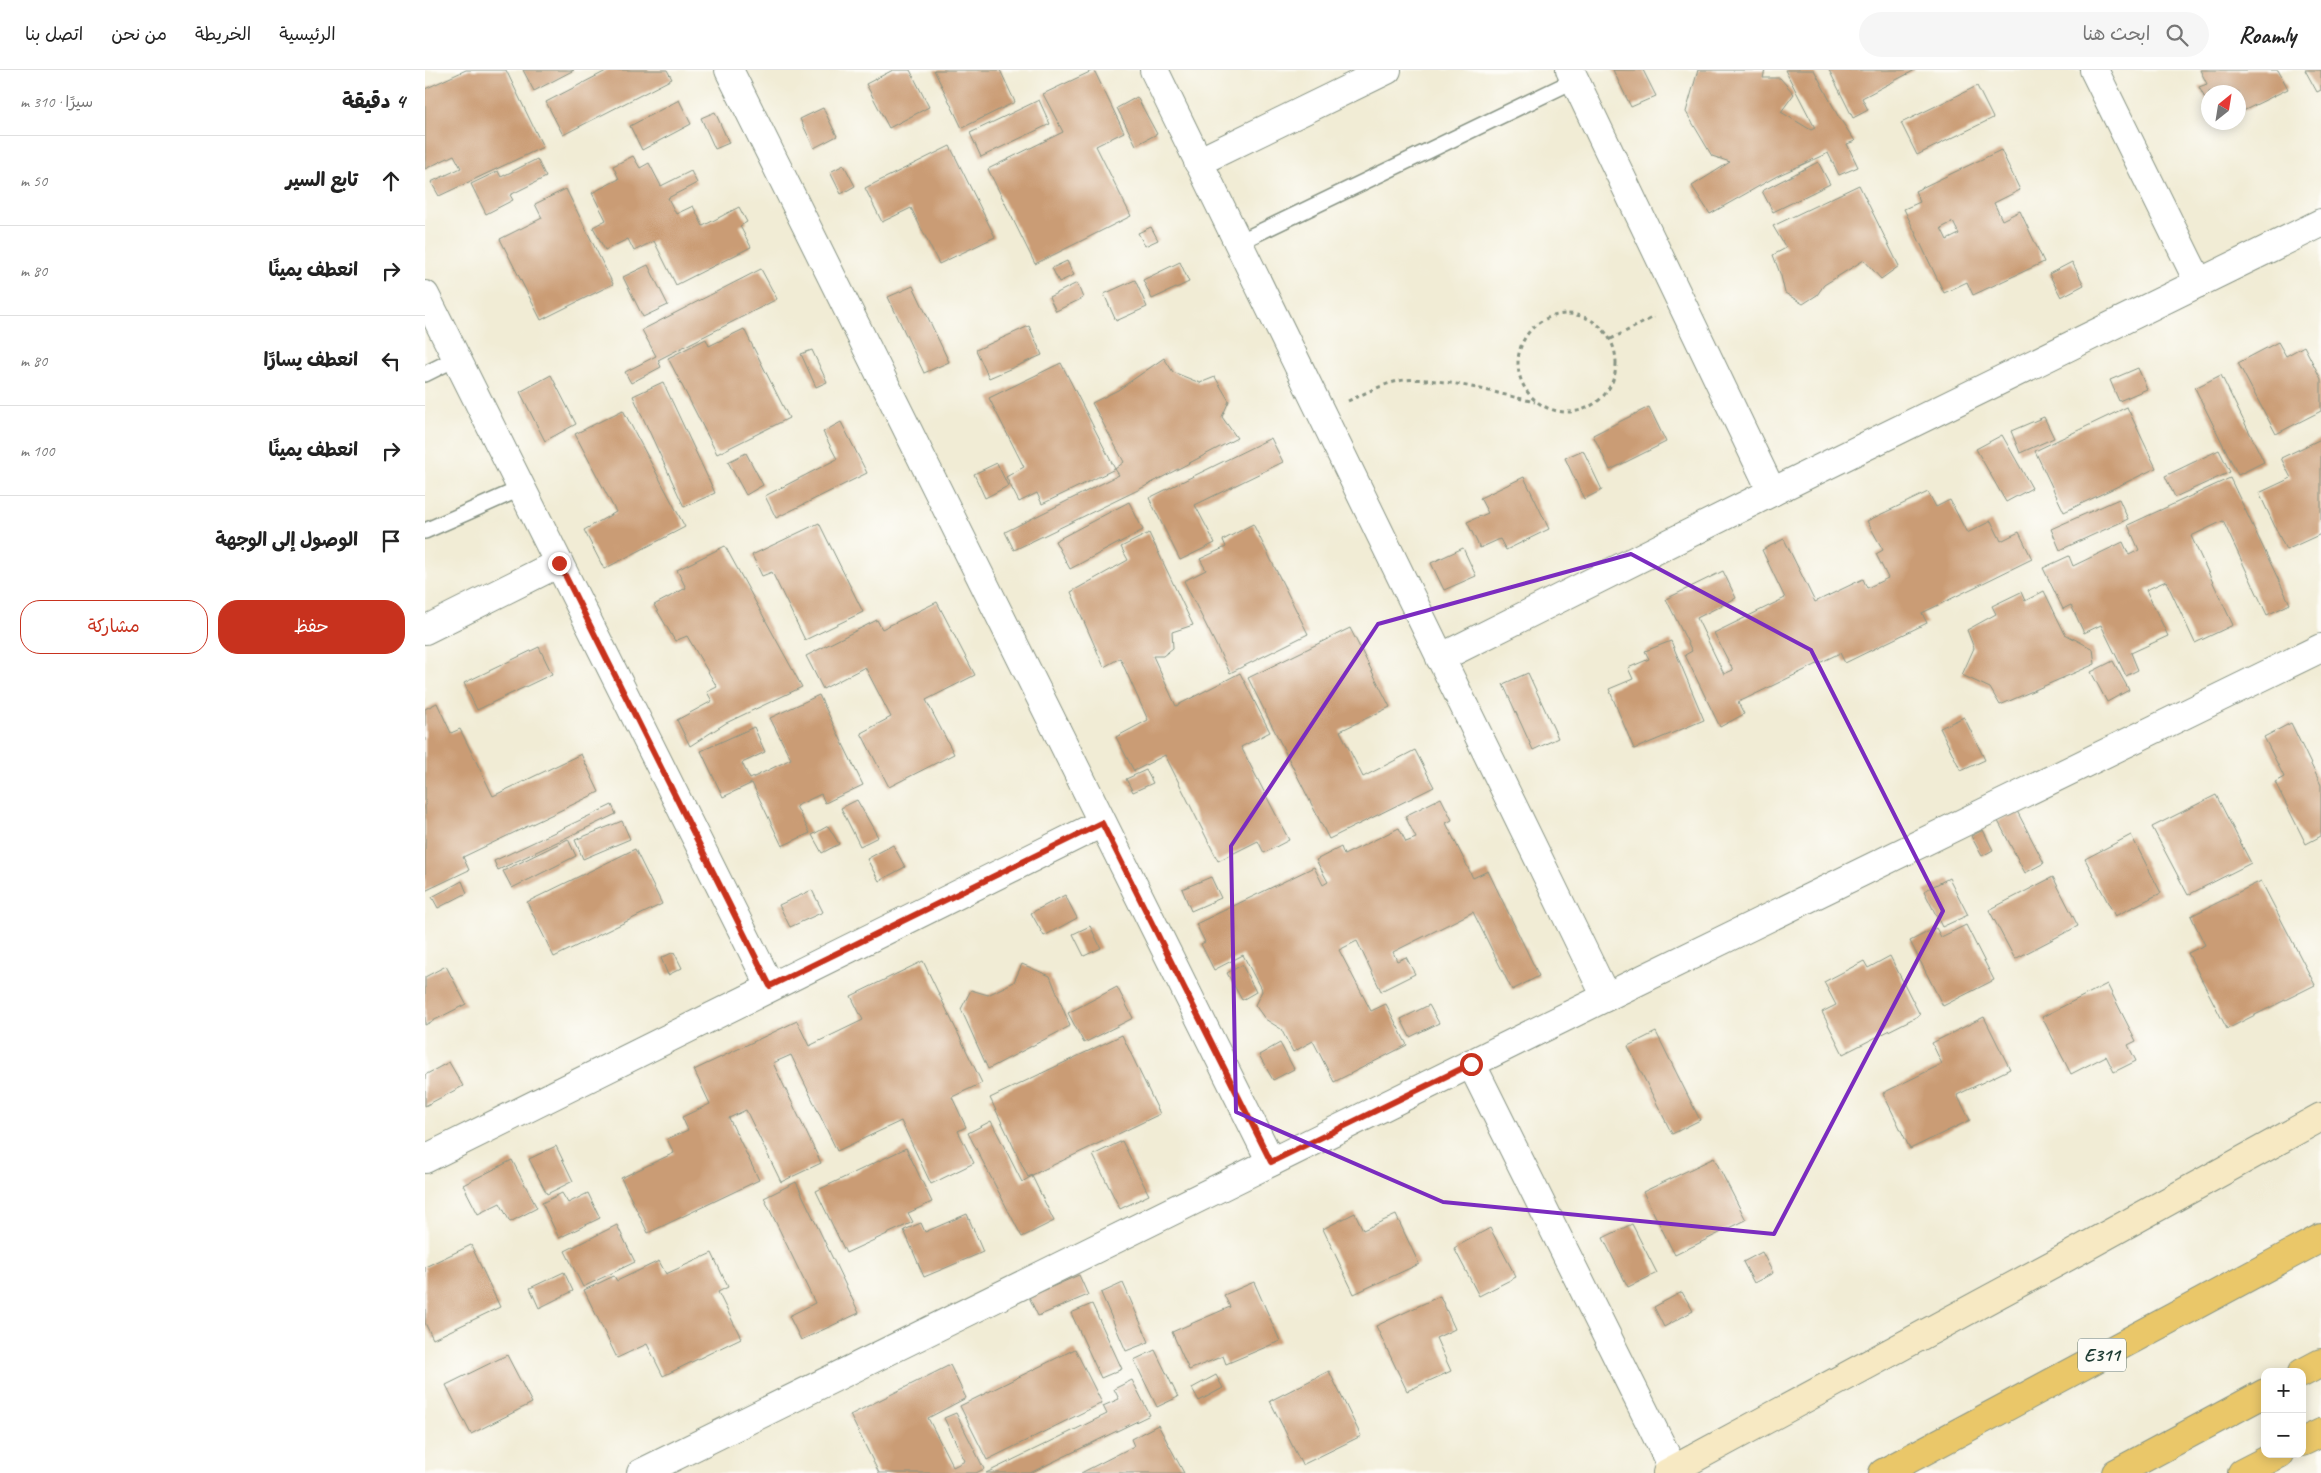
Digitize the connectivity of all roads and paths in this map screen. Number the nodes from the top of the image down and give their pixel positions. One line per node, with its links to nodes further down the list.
1 (729, 70): 24 (street)
2 (1154, 70): 6 (street)
3 (1387, 70): 6 (street)
4 (2094, 70): 9 (street)
5 (1572, 75): 8 (lane); 11 (street)
6 (1198, 162): 8 (street)
7 (2321, 223): 9 (street)
8 (1237, 243): 16 (street)
9 (2199, 283): 18 (street)
10 (425, 295): 13 (street)
11 (1682, 303): 12 (path); 18 (street)
12 (1611, 339): 15 (path); 15 (path)
13 (457, 358): 14 (lane); 17 (street)
14 (425, 374)
15 (1536, 402): 16 (path)
16 (1321, 414): 23 (street)
17 (521, 488): 19 (lane); 20 (street)
18 (1772, 492): 23 (street)
19 (425, 531)
20 (559, 563): 21 (street); 25 (street)
21 (425, 630)
22 (2321, 648): 26 (street)
23 (1440, 658): 26 (street)
24 (1102, 823): 25 (street); 30 (street)
25 (770, 986): 29 (street)
26 (1606, 997): 27 (street)
27 (1471, 1064): 30 (street); 38 (street)
28 (2321, 1117): 38 (main road)
29 (425, 1159)
30 (1271, 1162): 39 (street)
31 (2321, 1238): 40 (highway, E311)
32 (2321, 1363): 33 (highway)
33 (2306, 1371)
34 (2261, 1395): 41 (highway)
35 (2321, 1433): 36 (highway)
36 (2306, 1440)
37 (2271, 1458): 42 (highway)
38 (1670, 1471)
39 (641, 1473)
40 (1883, 1473)
41 (2116, 1473)
42 (2242, 1473)

